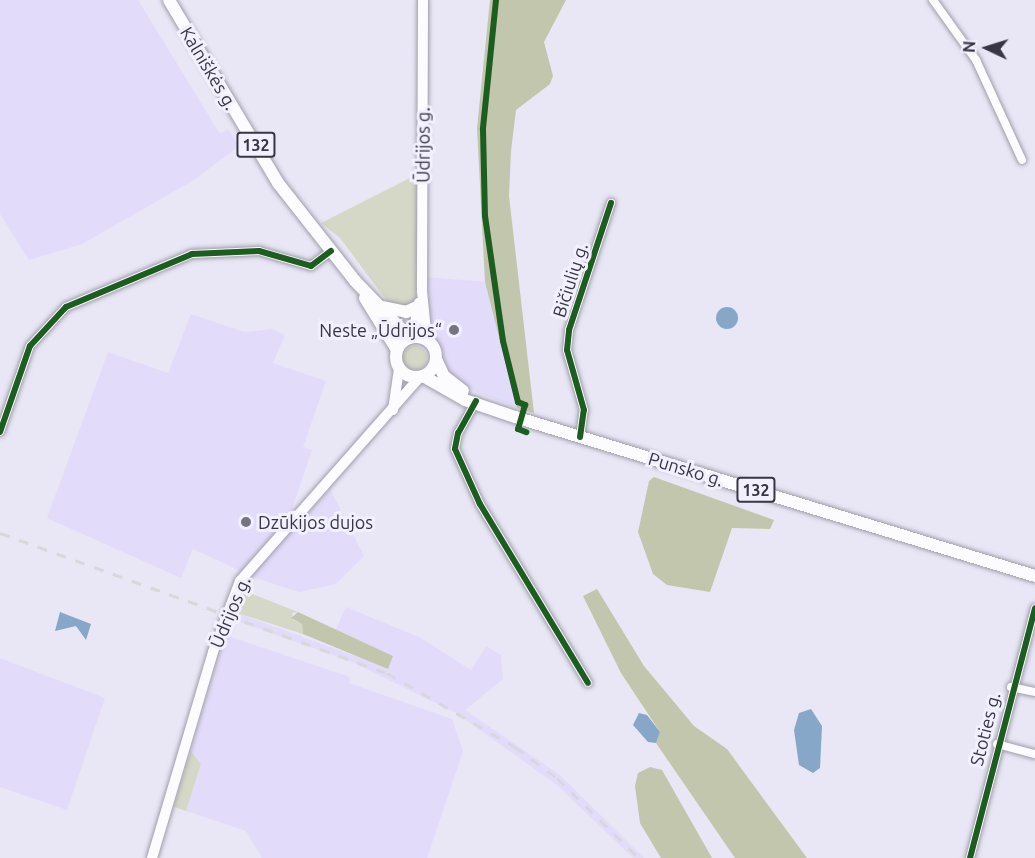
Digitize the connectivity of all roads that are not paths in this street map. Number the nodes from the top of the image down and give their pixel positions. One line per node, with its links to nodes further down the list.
1 (169, 0): 6 (main road, Kalniškės g. / 132)
2 (423, 0): 8 (main road, Ūdrijos g.)
3 (933, 0): 4 (street)
4 (1022, 160)
5 (611, 203): 20 (street, Bičiulių g.)
6 (331, 251): 7 (main road, Kalniškės g. / 132); 19 (street)
7 (355, 281): 9 (main road, Kalniškės g. / 132); 13 (main road, Kalniškės g. / 132)
8 (422, 291): 10 (main road, Ūdrijos g.); 12 (main road, Ūdrijos g.)
9 (381, 306): 10 (main road); 11 (main road, Kalniškės g. / 132)
10 (418, 306): 11 (main road, Ūdrijos g.)
11 (411, 338): 12 (main road); 13 (main road)
12 (427, 341): 14 (main road, Punsko g. / 132)
13 (397, 350): 15 (main road, 132)
14 (436, 359): 16 (main road); 17 (main road, Punsko g. / 132)
15 (399, 369): 16 (main road, Punsko g. / 132); 18 (main road)
16 (422, 376): 17 (main road, Punsko g. / 132); 18 (main road, Ūdrijos g.)
17 (476, 401): 20 (main road, Punsko g. / 132); 23 (street)
18 (393, 413): 28 (main road, Ūdrijos g.)
19 (0, 432)
20 (579, 437): 21 (main road, Punsko g. / 132)
21 (1035, 576)
22 (1035, 608): 24 (street, Stoties g.)
23 (588, 683)
24 (1011, 687): 25 (street); 26 (street, Stoties g.)
25 (1035, 692)
26 (997, 744): 27 (street); 29 (street, Stoties g.)
27 (1035, 754)
28 (152, 858)
29 (970, 858)

